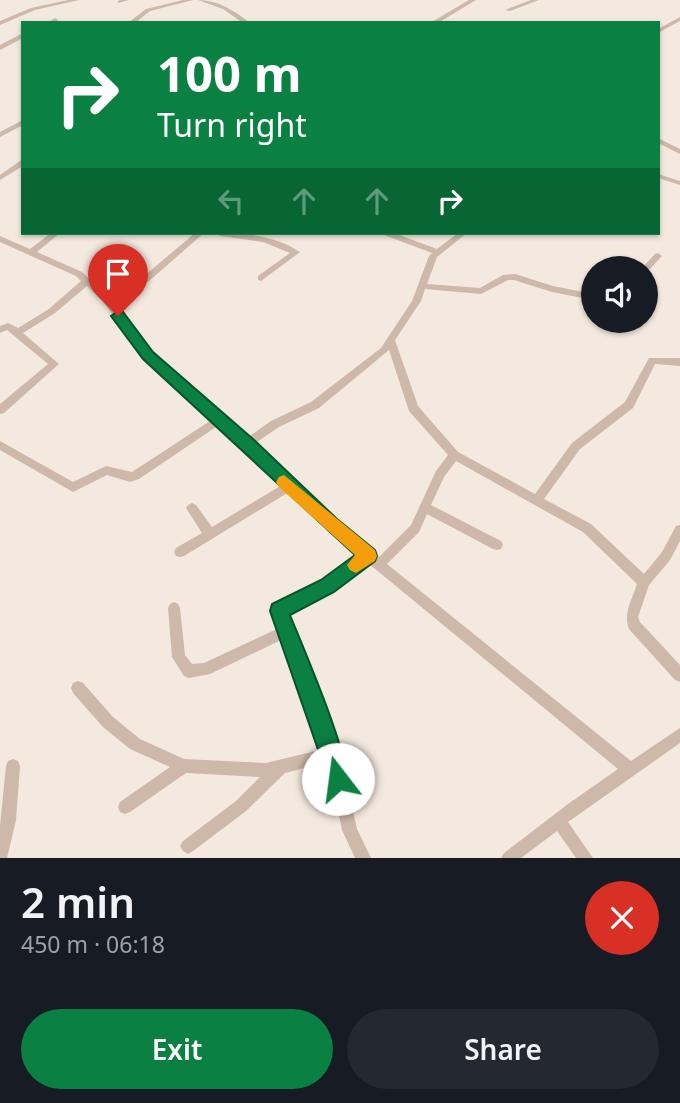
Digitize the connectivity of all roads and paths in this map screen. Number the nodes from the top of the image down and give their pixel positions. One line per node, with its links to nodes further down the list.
1 (76, 0): 13 (street)
2 (173, 0): 7 (street)
3 (190, 0): 10 (street)
4 (201, 0): 11 (street)
5 (473, 0): 12 (street)
6 (536, 0): 8 (street)
7 (165, 3)
8 (508, 10)
9 (680, 19): 14 (street)
10 (133, 21)
11 (244, 21)
12 (436, 21)
13 (0, 23)
14 (660, 30)
15 (21, 36): 16 (street)
16 (0, 48)
17 (21, 123): 18 (street)
18 (0, 135)
19 (660, 141): 20 (street)
20 (680, 152)
21 (21, 164): 23 (street)
22 (660, 177): 24 (street)
23 (0, 178)
24 (680, 183)
25 (54, 235): 32 (street)
26 (198, 235): 37 (street)
27 (233, 235): 33 (street)
28 (393, 235): 31 (street)
29 (460, 235): 31 (street)
30 (0, 239): 32 (street)
31 (438, 251): 35 (street)
32 (31, 252): 34 (street)
33 (261, 278)
34 (87, 281): 37 (street); 39 (street)
35 (421, 286): 36 (street); 40 (street)
36 (581, 295)
37 (108, 303): 43 (street)
38 (0, 330): 39 (street)
39 (16, 332): 42 (street)
40 (391, 341): 44 (street); 46 (street)
41 (680, 362): 48 (street)
42 (0, 410)
43 (218, 421): 44 (street); 45 (street)
44 (247, 444): 47 (street)
45 (0, 445)
46 (454, 455): 48 (street); 49 (street)
47 (289, 487): 52 (street); 55 (street)
48 (536, 501): 56 (street)
49 (425, 507): 53 (street); 55 (street)
50 (192, 508): 52 (street)
51 (680, 530): 56 (street)
52 (210, 534): 54 (street)
53 (497, 545)
54 (180, 552)
55 (374, 560): 58 (street); 66 (street)
56 (644, 582): 59 (street)
57 (174, 608): 58 (street)
58 (285, 632): 62 (street)
59 (680, 675)
60 (78, 688): 64 (street)
61 (680, 735): 66 (street)
62 (332, 754): 65 (street); 71 (street)
63 (13, 766): 70 (street)
64 (184, 766): 65 (street); 67 (street)
65 (281, 767): 69 (street)
66 (631, 770): 68 (street)
67 (125, 807)
68 (558, 820): 72 (street); 73 (street)
69 (188, 846)
70 (0, 856)
71 (363, 858)
72 (509, 858)
73 (585, 858)

